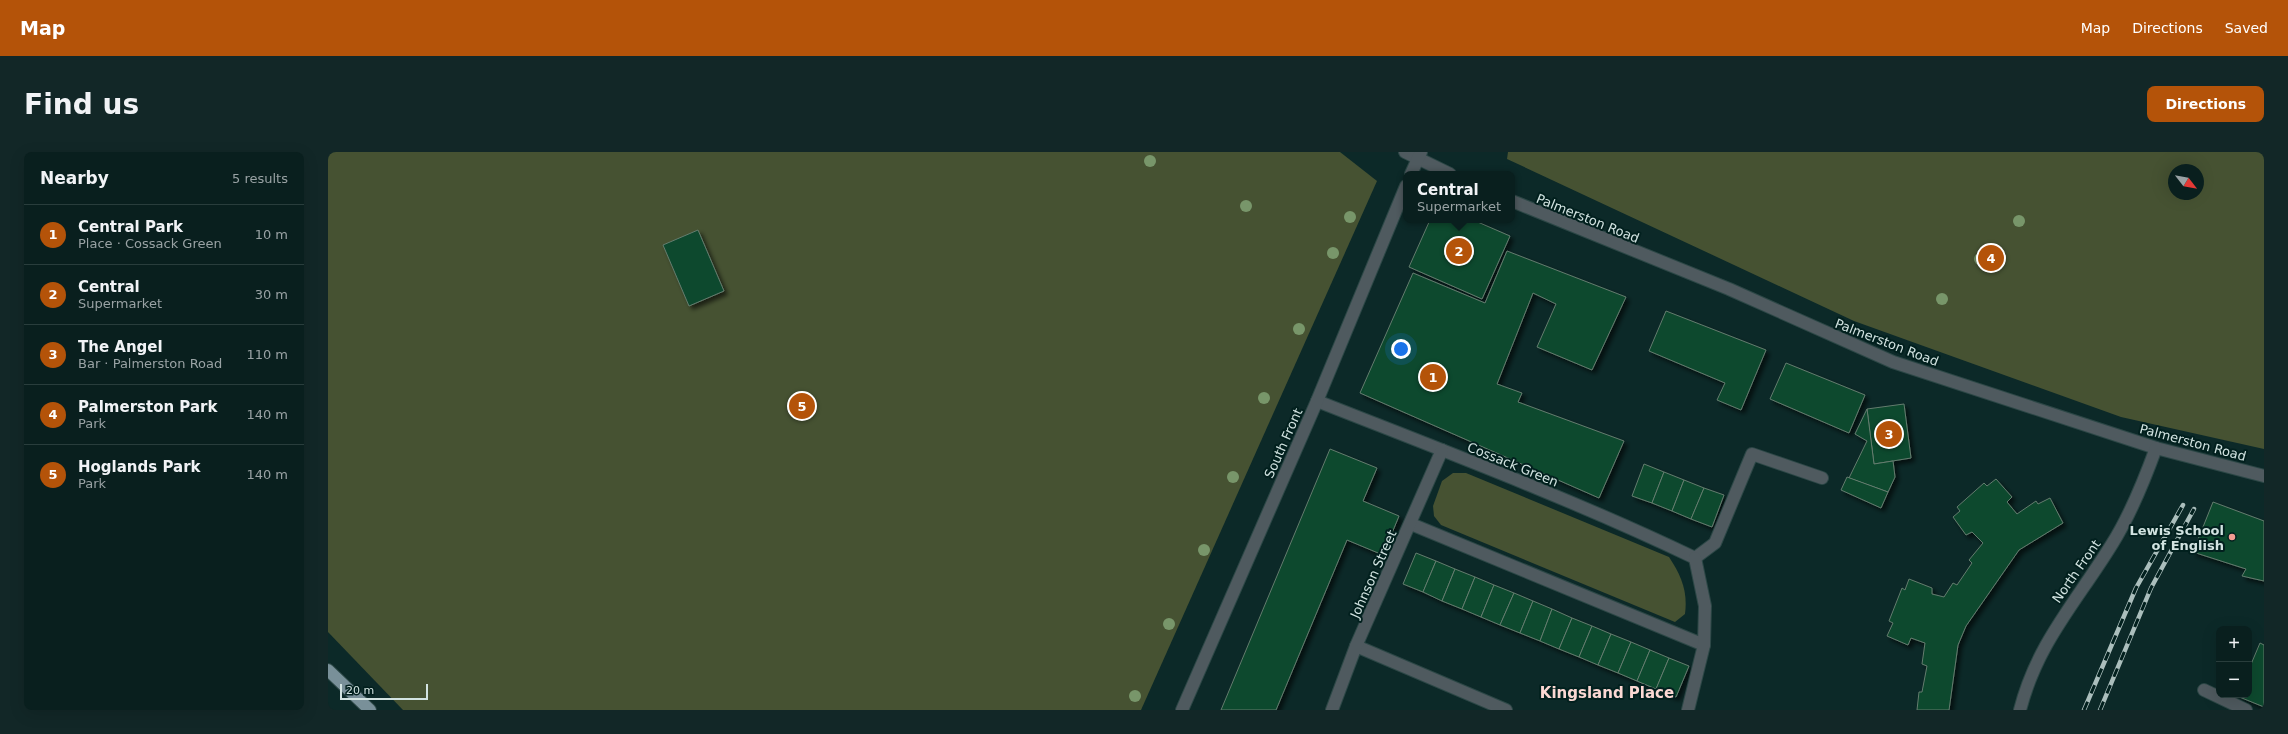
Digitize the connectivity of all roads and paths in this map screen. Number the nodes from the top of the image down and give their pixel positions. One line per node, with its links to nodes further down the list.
1 (1405, 152): 2 (street)
2 (1419, 156): 3 (street); 4 (street)
3 (1412, 171)
4 (1445, 171)
5 (1403, 193): 7 (street, South Front)
6 (1515, 202): 8 (street, Palmerston Road)
7 (1317, 401): 9 (street, Cossack Green); 19 (street, South Front)
8 (2156, 448): 10 (street, Palmerston Road); 23 (street, North Front)
9 (1442, 450): 12 (street, Johnson Street); 13 (street, Cossack Green)
10 (2264, 476)
11 (1822, 478): 13 (street)
12 (1411, 524): 14 (street, Johnson Street); 15 (street)
13 (1696, 558): 15 (street)
14 (1356, 646): 20 (street, Johnson Street); 21 (street)
15 (1704, 646): 22 (street)
16 (328, 670): 18 (main road)
17 (2204, 690): 24 (street)
18 (370, 710)
19 (1182, 710)
20 (1332, 710)
21 (1506, 710)
22 (1688, 710)
23 (2020, 710)
24 (2246, 710)

